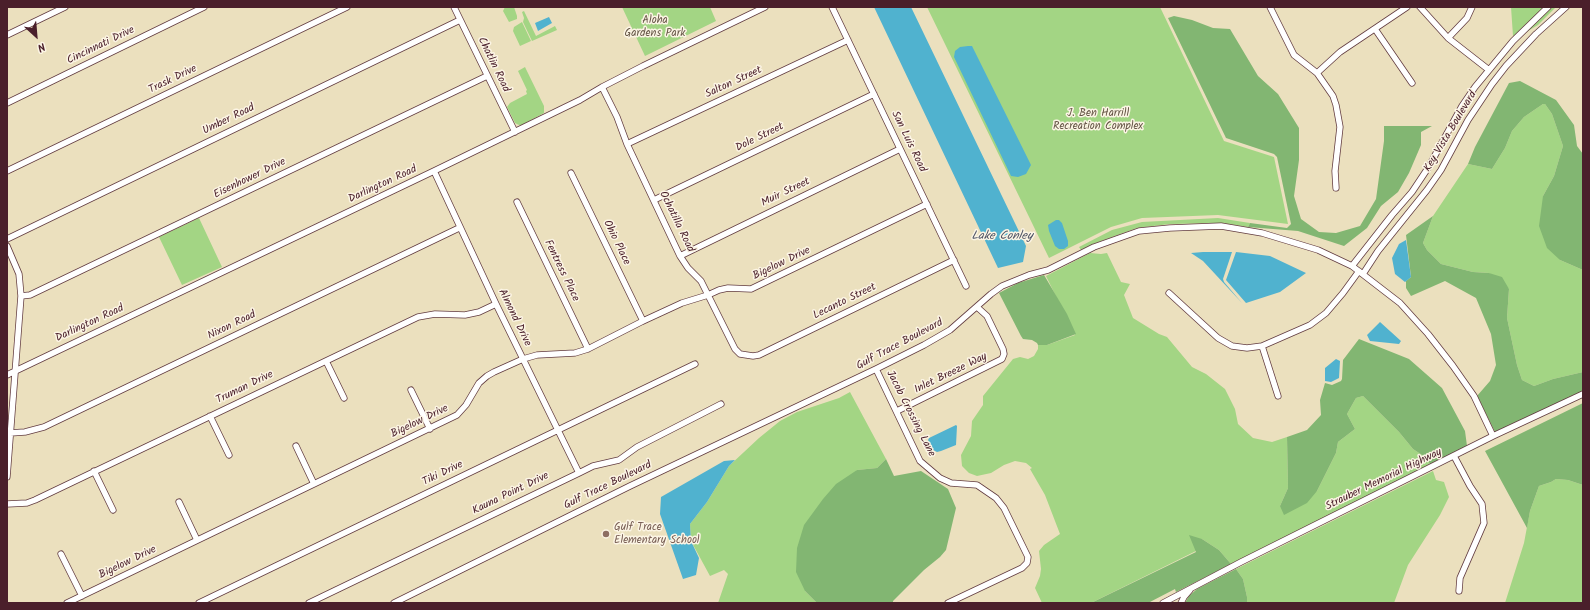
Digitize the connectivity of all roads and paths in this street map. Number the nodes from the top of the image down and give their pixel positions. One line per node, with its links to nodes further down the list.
1 (65, 7): 16 (street)
2 (204, 7): 25 (street, Cincinnati Drive)
3 (348, 7): 29 (street, Trask Drive)
4 (454, 7): 14 (street, Chatlin Road)
5 (765, 7): 13 (street, Darlington Road)
6 (832, 7): 18 (street, San Luis Road)
7 (1270, 7): 20 (street)
8 (1407, 7): 15 (street)
9 (1420, 7): 17 (street)
10 (1472, 7): 17 (street)
11 (1548, 7): 19 (street, Key Vista Boulevard)
12 (1566, 7): 42 (street, Key Vista Boulevard)
13 (753, 10): 23 (street, Darlington Road)
14 (460, 20): 21 (street, Chatlin Road); 37 (street, Umber Road)
15 (1375, 29): 20 (street); 22 (street)
16 (7, 35)
17 (1448, 38): 19 (street)
18 (848, 40): 24 (street, San Luis Road); 27 (street, Salton Street)
19 (1489, 70): 41 (street, Key Vista Boulevard)
20 (1317, 73): 32 (street)
21 (487, 76): 26 (street, Chatlin Road); 46 (street, Eisenhower Drive)
22 (1412, 83)
23 (602, 87): 26 (street, Darlington Road); 27 (street, Ochatilla Road)
24 (874, 94): 28 (street, San Luis Road); 33 (street, Dole Street)
25 (7, 103)
26 (515, 132): 30 (street, Darlington Road)
27 (627, 144): 33 (street, Ochatilla Road)
28 (900, 149): 35 (street, San Luis Road); 39 (street, Muir Street)
29 (7, 171)
30 (434, 171): 36 (street, Almond Drive); 57 (street, Darlington Road)
31 (571, 174): 49 (street, Ohio Place)
32 (1336, 188)
33 (654, 200): 39 (street, Ochatilla Road)
34 (517, 202): 51 (street, Fentress Place)
35 (927, 204): 40 (street, San Luis Road); 45 (street, Bigelow Drive)
36 (460, 228): 47 (street, Almond Drive); 68 (street, Nixon Road)
37 (7, 239)
38 (7, 246): 46 (street)
39 (680, 256): 45 (street, Ochatilla Road)
40 (954, 260): 43 (street, San Luis Road); 52 (street, Lecanto Street)
41 (1352, 266): 42 (street, Gulf Trace Boulevard); 48 (street, Gulf Trace Boulevard)
42 (1361, 273): 50 (street, Key Vista Boulevard); 69 (street, Gulf Trace Boulevard)
43 (966, 286)
44 (1169, 293): 50 (street, Key Vista Boulevard)
45 (708, 295): 49 (street, Bigelow Drive); 52 (street, Ochatilla Road)
46 (21, 296): 57 (street)
47 (496, 304): 53 (street, Almond Drive); 54 (street, Truman Drive)
48 (977, 307): 56 (street, Gulf Trace Boulevard); 64 (street, Inlet Breeze Way)
49 (643, 321): 51 (street, Bigelow Drive)
50 (1262, 346): 61 (street)
51 (588, 349): 53 (street, Bigelow Drive)
52 (745, 356)
53 (523, 359): 66 (street, Bigelow Drive); 67 (street, Almond Drive)
54 (326, 361): 62 (street); 65 (street, Truman Drive)
55 (695, 364): 67 (street, Tiki Drive)
56 (876, 369): 64 (street, Jacob Crossing Lane); 89 (street, Gulf Trace Boulevard)
57 (15, 371): 58 (street, Darlington Road); 68 (street)
58 (7, 375)
59 (411, 390): 66 (street)
60 (1583, 394): 69 (street, Strauber Memorial Highway)
61 (1278, 396)
62 (344, 398)
63 (721, 404): 74 (street, Kauna Point Drive)
64 (897, 411): 90 (street, Jacob Crossing Lane)
65 (210, 416): 71 (street); 73 (street, Truman Drive)
66 (430, 429): 76 (street, Bigelow Drive)
67 (557, 430): 74 (street, Almond Drive); 87 (street, Tiki Drive)
68 (10, 433): 75 (street)
69 (1493, 436): 72 (street, Strauber Memorial Highway)
70 (296, 446): 76 (street)
71 (229, 455)
72 (1454, 456): 82 (street, Strauber Memorial Highway); 83 (street)
73 (94, 471): 78 (street, Truman Drive); 79 (street)
74 (578, 473): 88 (street, Kauna Point Drive)
75 (7, 477)
76 (314, 484): 80 (street, Bigelow Drive)
77 (179, 502): 80 (street)
78 (7, 504)
79 (113, 510)
80 (198, 540): 84 (street, Bigelow Drive)
81 (61, 554): 84 (street)
82 (1195, 586): 85 (street, Strauber Memorial Highway); 92 (street, Strauber Memorial Highway)
83 (1459, 591)
84 (82, 596): 86 (street, Bigelow Drive)
85 (1170, 602): 91 (street, Strauber Memorial Highway)
86 (67, 603)
87 (199, 603)
88 (309, 603)
89 (394, 603)
90 (948, 603)
91 (1163, 603)
92 (1182, 603)

